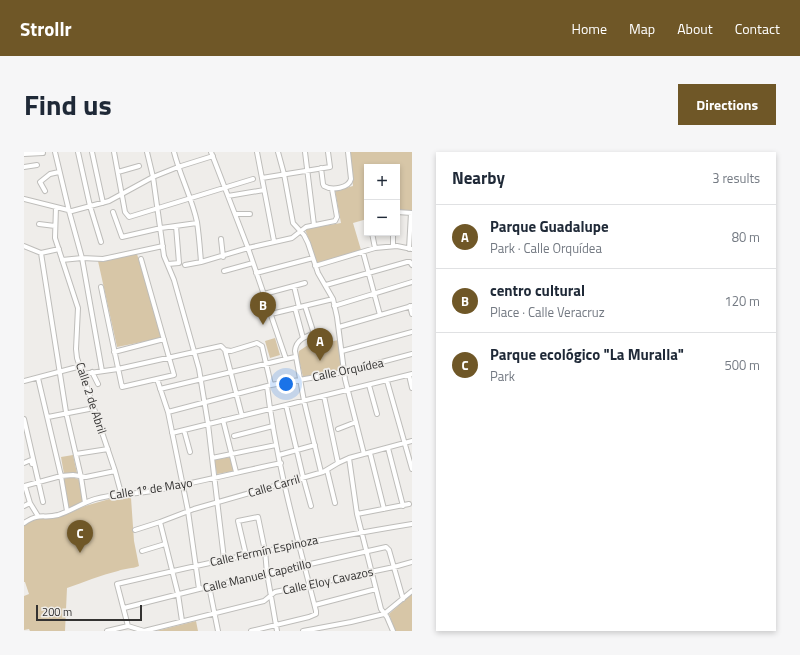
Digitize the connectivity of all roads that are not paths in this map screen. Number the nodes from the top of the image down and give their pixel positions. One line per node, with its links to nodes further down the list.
1 (56, 152): 21 (street)
2 (78, 152): 36 (street)
3 (92, 152): 35 (street)
4 (114, 152): 22 (street)
5 (147, 152): 24 (street)
6 (174, 152): 18 (street)
7 (257, 152): 25 (street)
8 (278, 152): 23 (street)
9 (305, 152): 20 (street)
10 (328, 152): 19 (street)
11 (348, 152): 28 (street)
12 (43, 153): 13 (street)
13 (24, 154)
14 (212, 154): 18 (street); 27 (street)
15 (36, 165): 17 (street)
16 (139, 166): 22 (street)
17 (24, 167)
18 (178, 167): 24 (street); 33 (street)
19 (321, 168): 20 (street); 28 (street)
20 (308, 170): 23 (street); 47 (street)
21 (59, 172): 30 (street); 39 (street)
22 (118, 172): 31 (street)
23 (284, 174): 25 (street); 51 (street)
24 (154, 177): 31 (street); 38 (street)
25 (262, 178): 29 (street)
26 (253, 179): 27 (street)
27 (225, 188): 32 (street); 33 (street)
28 (332, 189): 47 (street)
29 (264, 190): 32 (street); 55 (street)
30 (45, 191)
31 (121, 194): 35 (street); 38 (street)
32 (228, 196): 43 (street)
33 (190, 198): 38 (street); 45 (street)
34 (24, 199): 37 (street)
35 (103, 203): 36 (street)
36 (90, 206): 39 (street); 56 (street)
37 (56, 208): 39 (street); 48 (street, Calle 2 de Abril)
38 (157, 209): 50 (street)
39 (69, 211): 67 (street)
40 (113, 212): 50 (street)
41 (400, 212): 42 (street)
42 (412, 213): 63 (street)
43 (235, 214): 44 (street); 61 (street)
44 (250, 214)
45 (197, 222): 49 (street); 71 (street)
46 (39, 224): 48 (street)
47 (314, 225): 51 (street)
48 (55, 226): 60 (street, Calle 2 de Abril)
49 (176, 226): 50 (street); 73 (street)
50 (161, 228): 58 (street)
51 (300, 232): 55 (street); 68 (street)
52 (373, 236): 62 (street)
53 (393, 236): 59 (street)
54 (221, 239): 66 (street)
55 (274, 241): 61 (street)
56 (100, 242)
57 (24, 246): 65 (street)
58 (163, 246): 67 (street); 73 (street)
59 (392, 246): 62 (street); 63 (street)
60 (59, 248): 65 (street); 70 (street, Calle 2 de Abril)
61 (248, 248): 66 (street); 72 (street)
62 (375, 248): 64 (street)
63 (410, 249)
64 (363, 252): 76 (street); 78 (street)
65 (41, 254): 115 (street)
66 (223, 257): 71 (street)
67 (82, 258): 70 (street); 112 (street)
68 (313, 258): 76 (street); 79 (street)
69 (141, 259): 100 (street)
70 (62, 260): 110 (street, Calle 2 de Abril)
71 (202, 262): 74 (street)
72 (253, 263): 77 (street); 79 (street)
73 (168, 264): 104 (street)
74 (185, 265)
75 (412, 265): 78 (street)
76 (315, 266): 82 (street)
77 (224, 271)
78 (369, 272): 82 (street); 85 (street)
79 (256, 273): 86 (street)
80 (412, 282): 85 (street)
81 (305, 283): 84 (street)
82 (326, 285): 87 (street)
83 (101, 286): 103 (street)
84 (294, 286): 86 (street); 91 (street)
85 (374, 293): 89 (street); 94 (street)
86 (264, 294): 92 (street)
87 (332, 299): 88 (street); 89 (street)
88 (306, 306): 91 (street); 98 (street)
89 (334, 306): 95 (street)
90 (411, 306): 93 (street); 94 (street)
91 (297, 308): 92 (street); 99 (street)
92 (271, 314): 108 (street)
93 (412, 314)
94 (380, 315): 95 (street)
95 (338, 327): 102 (street)
96 (322, 332): 98 (street)
97 (412, 332): 102 (street)
98 (314, 334): 99 (street)
99 (303, 338): 106 (street)
100 (164, 339): 103 (street); 107 (street)
101 (225, 350): 104 (street); 109 (street); 116 (street)
102 (342, 351): 114 (street)
103 (114, 352): 111 (street)
104 (194, 352): 107 (street); 121 (street)
105 (412, 354): 114 (street, Calle Orquídea)
106 (295, 357): 108 (street); 122 (street)
107 (170, 358): 111 (street); 120 (street)
108 (286, 359): 109 (street)
109 (266, 364): 116 (street); 127 (street)
110 (80, 366): 115 (street); 117 (street, Calle 2 de Abril)
111 (118, 369): 112 (street); 120 (street)
112 (102, 371): 113 (street)
113 (92, 372): 117 (street); 125 (street)
114 (344, 372): 122 (street, Calle Orquídea); 130 (street)
115 (60, 373): 119 (street); 138 (street)
116 (231, 373): 121 (street); 131 (street)
117 (83, 374): 136 (street, Calle 2 de Abril)
118 (410, 375): 124 (street); 128 (street)
119 (38, 378): 123 (street); 142 (street)
120 (156, 380): 129 (street)
121 (201, 380): 129 (street); 134 (street)
122 (300, 380): 127 (street, Calle Orquídea); 133 (street)
123 (24, 381)
124 (387, 381): 126 (street); 153 (street)
125 (98, 384)
126 (369, 385): 130 (street); 140 (street)
127 (269, 386): 131 (street, Calle Orquídea); 137 (street)
128 (412, 388)
129 (160, 390): 139 (street)
130 (348, 390): 132 (street); 145 (street)
131 (236, 394): 134 (street, Calle Orquídea); 141 (street)
132 (324, 396): 133 (street); 169 (street)
133 (304, 401): 135 (street); 155 (street)
134 (204, 403): 139 (street, Calle Orquídea); 146 (street)
135 (286, 405): 137 (street); 158 (street)
136 (94, 408): 138 (street); 157 (street, Calle 2 de Abril)
137 (270, 409): 141 (street); 147 (street)
138 (66, 412): 142 (street); 161 (street)
139 (168, 412): 150 (street)
140 (377, 414)
141 (242, 416): 144 (street)
142 (48, 417): 176 (street)
143 (24, 419): 172 (street)
144 (223, 420): 146 (street); 162 (street)
145 (356, 422): 148 (street); 163 (street)
146 (208, 424): 149 (street); 165 (street)
147 (273, 426): 151 (street); 154 (street)
148 (338, 429)
149 (184, 430): 150 (street); 159 (street)
150 (172, 433): 182 (street)
151 (234, 436)
152 (412, 440): 153 (street, Calle Carril)
153 (404, 443): 156 (street, Calle Carril); 170 (street)
154 (276, 445): 162 (street); 164 (street)
155 (315, 445): 158 (street); 175 (street)
156 (388, 448): 160 (street, Calle Carril); 193 (street)
157 (108, 449): 161 (street); 173 (street, Calle 2 de Abril)
158 (297, 449): 164 (street); 178 (street)
159 (190, 452)
160 (370, 453): 163 (street, Calle Carril); 194 (street)
161 (76, 454): 177 (street)
162 (232, 454): 165 (street); 174 (street)
163 (364, 454): 166 (street, Calle Carril)
164 (279, 455): 168 (street)
165 (212, 458): 179 (street)
166 (349, 458): 169 (street, Calle Carril); 197 (street)
167 (24, 463): 172 (street)
168 (280, 463): 174 (street, Calle 1º de Mayo); 181 (street)
169 (338, 463): 171 (street, Calle Carril)
170 (412, 469)
171 (327, 470): 175 (street, Calle Carril); 189 (street)
172 (36, 471): 180 (street)
173 (115, 471): 177 (street); 184 (street, Calle 2 de Abril)
174 (236, 472): 179 (street, Calle 1º de Mayo)
175 (321, 472): 178 (street, Calle Carril)
176 (61, 476): 177 (street); 180 (street); 195 (street)
177 (81, 477): 187 (street)
178 (303, 477): 181 (street, Calle Carril); 192 (street)
179 (214, 478): 182 (street, Calle 1º de Mayo); 188 (street)
180 (38, 482): 183 (street); 185 (street)
181 (284, 483): 188 (street, Calle Carril); 205 (street)
182 (183, 485): 184 (street, Calle 1º de Mayo); 196 (street)
183 (24, 486): 186 (street)
184 (121, 494): 187 (street, Calle 1º de Mayo)
185 (43, 502)
186 (30, 503): 191 (street); 198 (street)
187 (85, 503): 195 (street, Calle 1º de Mayo)
188 (217, 503): 196 (street, Calle Carril); 210 (street)
189 (335, 503)
190 (409, 504): 193 (street)
191 (24, 506)
192 (312, 506)
193 (403, 506): 194 (street)
194 (384, 509): 197 (street)
195 (67, 511): 198 (street, Calle 1º de Mayo)
196 (188, 511): 199 (street, Calle Carril); 212 (street)
197 (357, 514): 203 (street)
198 (38, 516): 200 (street, Calle 1º de Mayo)
199 (160, 522): 202 (street, Calle Carril); 204 (street)
200 (24, 523)
201 (412, 524): 203 (street, Calle Fermín Espinoza)
202 (135, 530)
203 (361, 532): 205 (street, Calle Fermín Espinoza); 208 (street)
204 (165, 544): 206 (street); 215 (street)
205 (299, 544): 207 (street, Calle Fermín Espinoza); 213 (street)
206 (142, 551)
207 (265, 551): 209 (street, Calle Fermín Espinoza); 209 (street); 217 (street)
208 (367, 552): 213 (street, Calle Manuel Capetillo); 214 (street, Calle Manuel Capetillo); 216 (street)
209 (246, 555): 210 (street, Calle Fermín Espinoza)
210 (224, 559): 212 (street, Calle Fermín Espinoza)
211 (412, 562): 214 (street, Calle Eloy Cavazos)
212 (196, 565): 215 (street, Calle Fermín Espinoza); 220 (street)
213 (304, 565): 217 (street, Calle Manuel Capetillo); 218 (street)
214 (394, 567): 216 (street, Calle Eloy Cavazos); 225 (street)
215 (172, 571): 223 (street); 227 (street, Calle Fermín Espinoza)
216 (372, 571): 218 (street, Calle Eloy Cavazos); 221 (street)
217 (267, 573): 219 (street, Calle Manuel Capetillo); 224 (street)
218 (309, 585): 224 (street, Calle Eloy Cavazos); 226 (street)
219 (209, 586): 220 (street, Calle Manuel Capetillo); 228 (street)
220 (199, 589): 223 (street, Calle Manuel Capetillo)
221 (376, 589): 226 (street); 229 (street)
222 (412, 591): 225 (street)
223 (178, 594): 227 (street, Calle Manuel Capetillo); 230 (street)
224 (271, 597): 228 (street, Calle Eloy Cavazos); 231 (street)
225 (403, 599): 229 (street)
226 (314, 605): 231 (street)
227 (124, 608): 232 (street)
228 (214, 613): 230 (street, Calle Eloy Cavazos); 235 (street)
229 (384, 614): 233 (street); 240 (street)
230 (182, 621): 232 (street, Calle Eloy Cavazos)
231 (276, 625): 236 (street); 237 (street)
232 (128, 626): 234 (street, Calle Eloy Cavazos)
233 (330, 626): 238 (street); 239 (street)
234 (107, 631)
235 (218, 631)
236 (251, 631)
237 (277, 631)
238 (303, 631)
239 (331, 631)
240 (393, 631)

